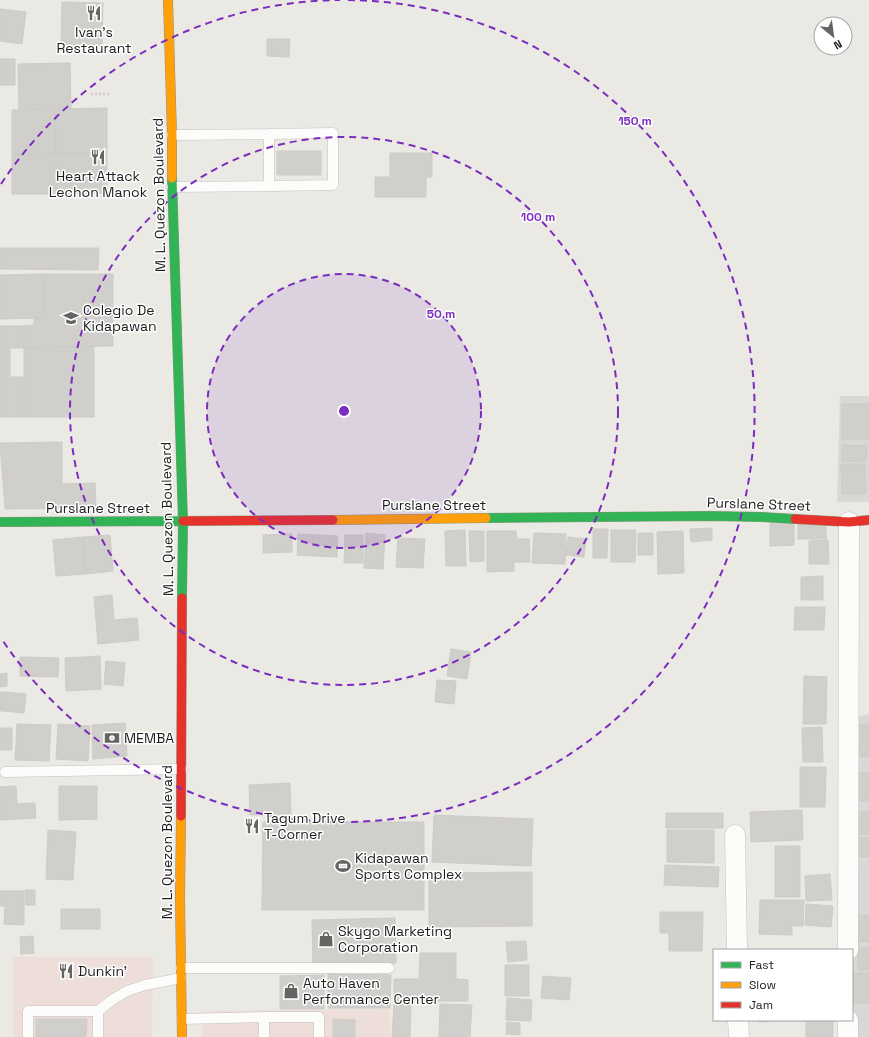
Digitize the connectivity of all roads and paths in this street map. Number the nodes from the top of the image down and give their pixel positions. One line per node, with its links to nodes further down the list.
1 (168, 0): 5 (main road, M. L. Quezon Boulevard)
2 (91, 94): 3 (path)
3 (110, 94)
4 (269, 134): 5 (lane); 6 (lane); 6 (lane)
5 (172, 135): 7 (main road, M. L. Quezon Boulevard)
6 (269, 186): 7 (lane)
7 (172, 187): 9 (main road, M. L. Quezon Boulevard)
8 (869, 520): 11 (main road, Purslane Street)
9 (183, 521): 10 (main road, Purslane Street); 11 (main road, Purslane Street); 12 (main road, M. L. Quezon Boulevard)
10 (0, 522)
11 (849, 522): 16 (street)
12 (182, 769): 13 (lane); 18 (main road, M. L. Quezon Boulevard)
13 (5, 772)
14 (735, 835): 15 (street)
15 (737, 949)
16 (848, 949)
17 (389, 968): 18 (lane)
18 (181, 973): 19 (lane); 21 (main road, M. L. Quezon Boulevard)
19 (98, 1011): 24 (lane); 25 (lane)
20 (264, 1017): 21 (lane); 27 (lane); 28 (lane)
21 (182, 1019): 26 (main road, M. L. Quezon Boulevard)
22 (738, 1021): 29 (street)
23 (848, 1021): 30 (street)
24 (28, 1037)
25 (98, 1037)
26 (182, 1037)
27 (264, 1037)
28 (319, 1037)
29 (739, 1037)
30 (848, 1037)

